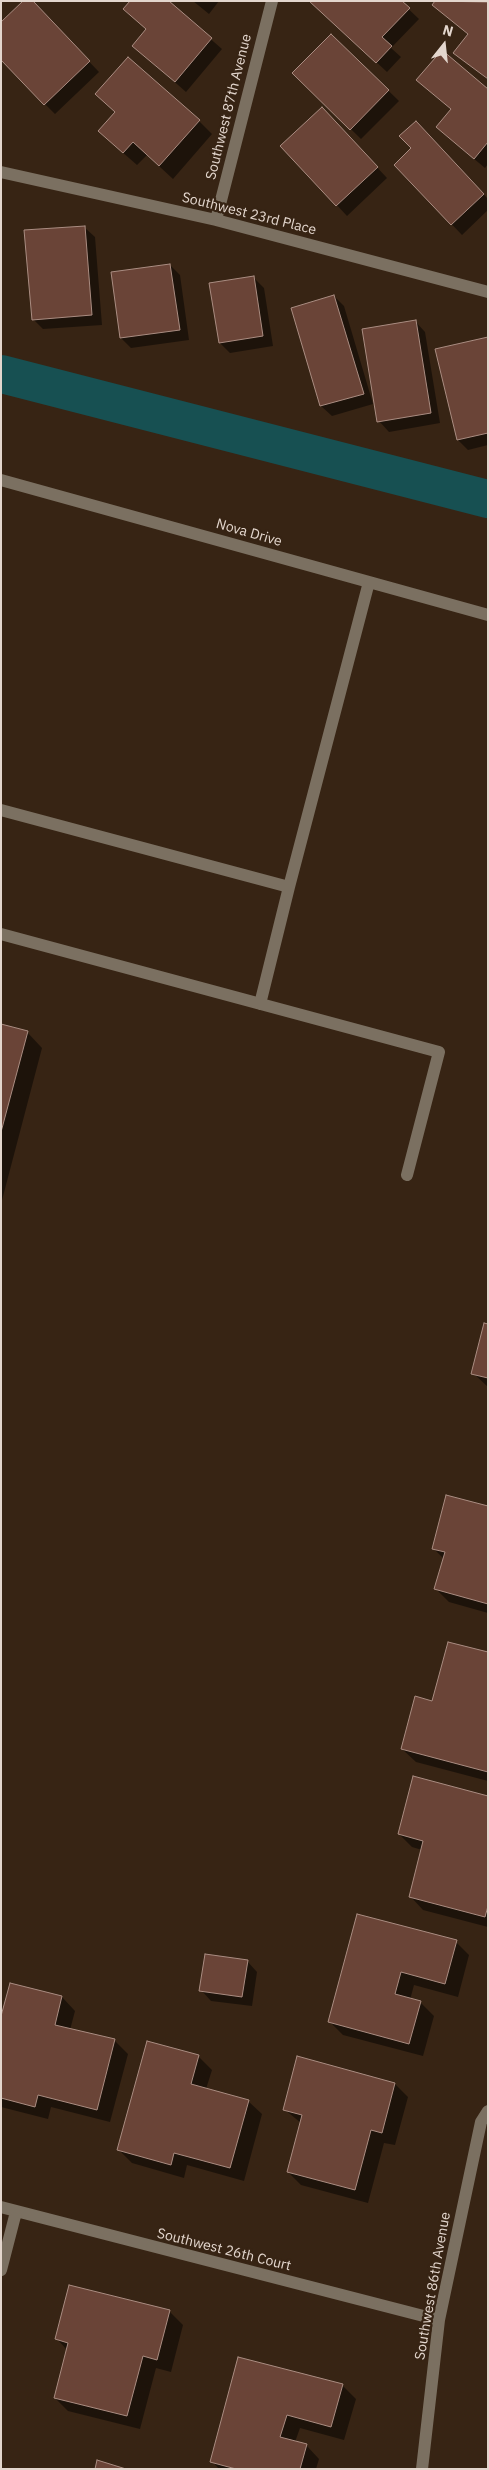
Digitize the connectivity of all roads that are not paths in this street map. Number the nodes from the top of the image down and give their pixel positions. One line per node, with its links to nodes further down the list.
1 (272, 1): 3 (street, Southwest 87th Avenue)
2 (1, 172): 3 (street, Southwest 23rd Place)
3 (216, 220): 4 (street, Southwest 23rd Place)
4 (488, 292)
5 (1, 480): 6 (street, Nova Drive)
6 (370, 582): 7 (street, Nova Drive); 9 (street)
7 (488, 615)
8 (1, 810): 9 (street)
9 (289, 887): 11 (street)
10 (1, 934): 11 (street)
11 (260, 1004): 12 (street)
12 (407, 1175)
13 (488, 2111): 14 (street, Southwest 86th Avenue)
14 (484, 2123): 18 (street, Southwest 86th Avenue)
15 (1, 2207): 16 (street, Southwest 26th Court)
16 (16, 2212): 17 (street); 18 (street, Southwest 26th Court)
17 (1, 2270)
18 (439, 2320): 19 (street, Southwest 86th Avenue)
19 (422, 2469)

